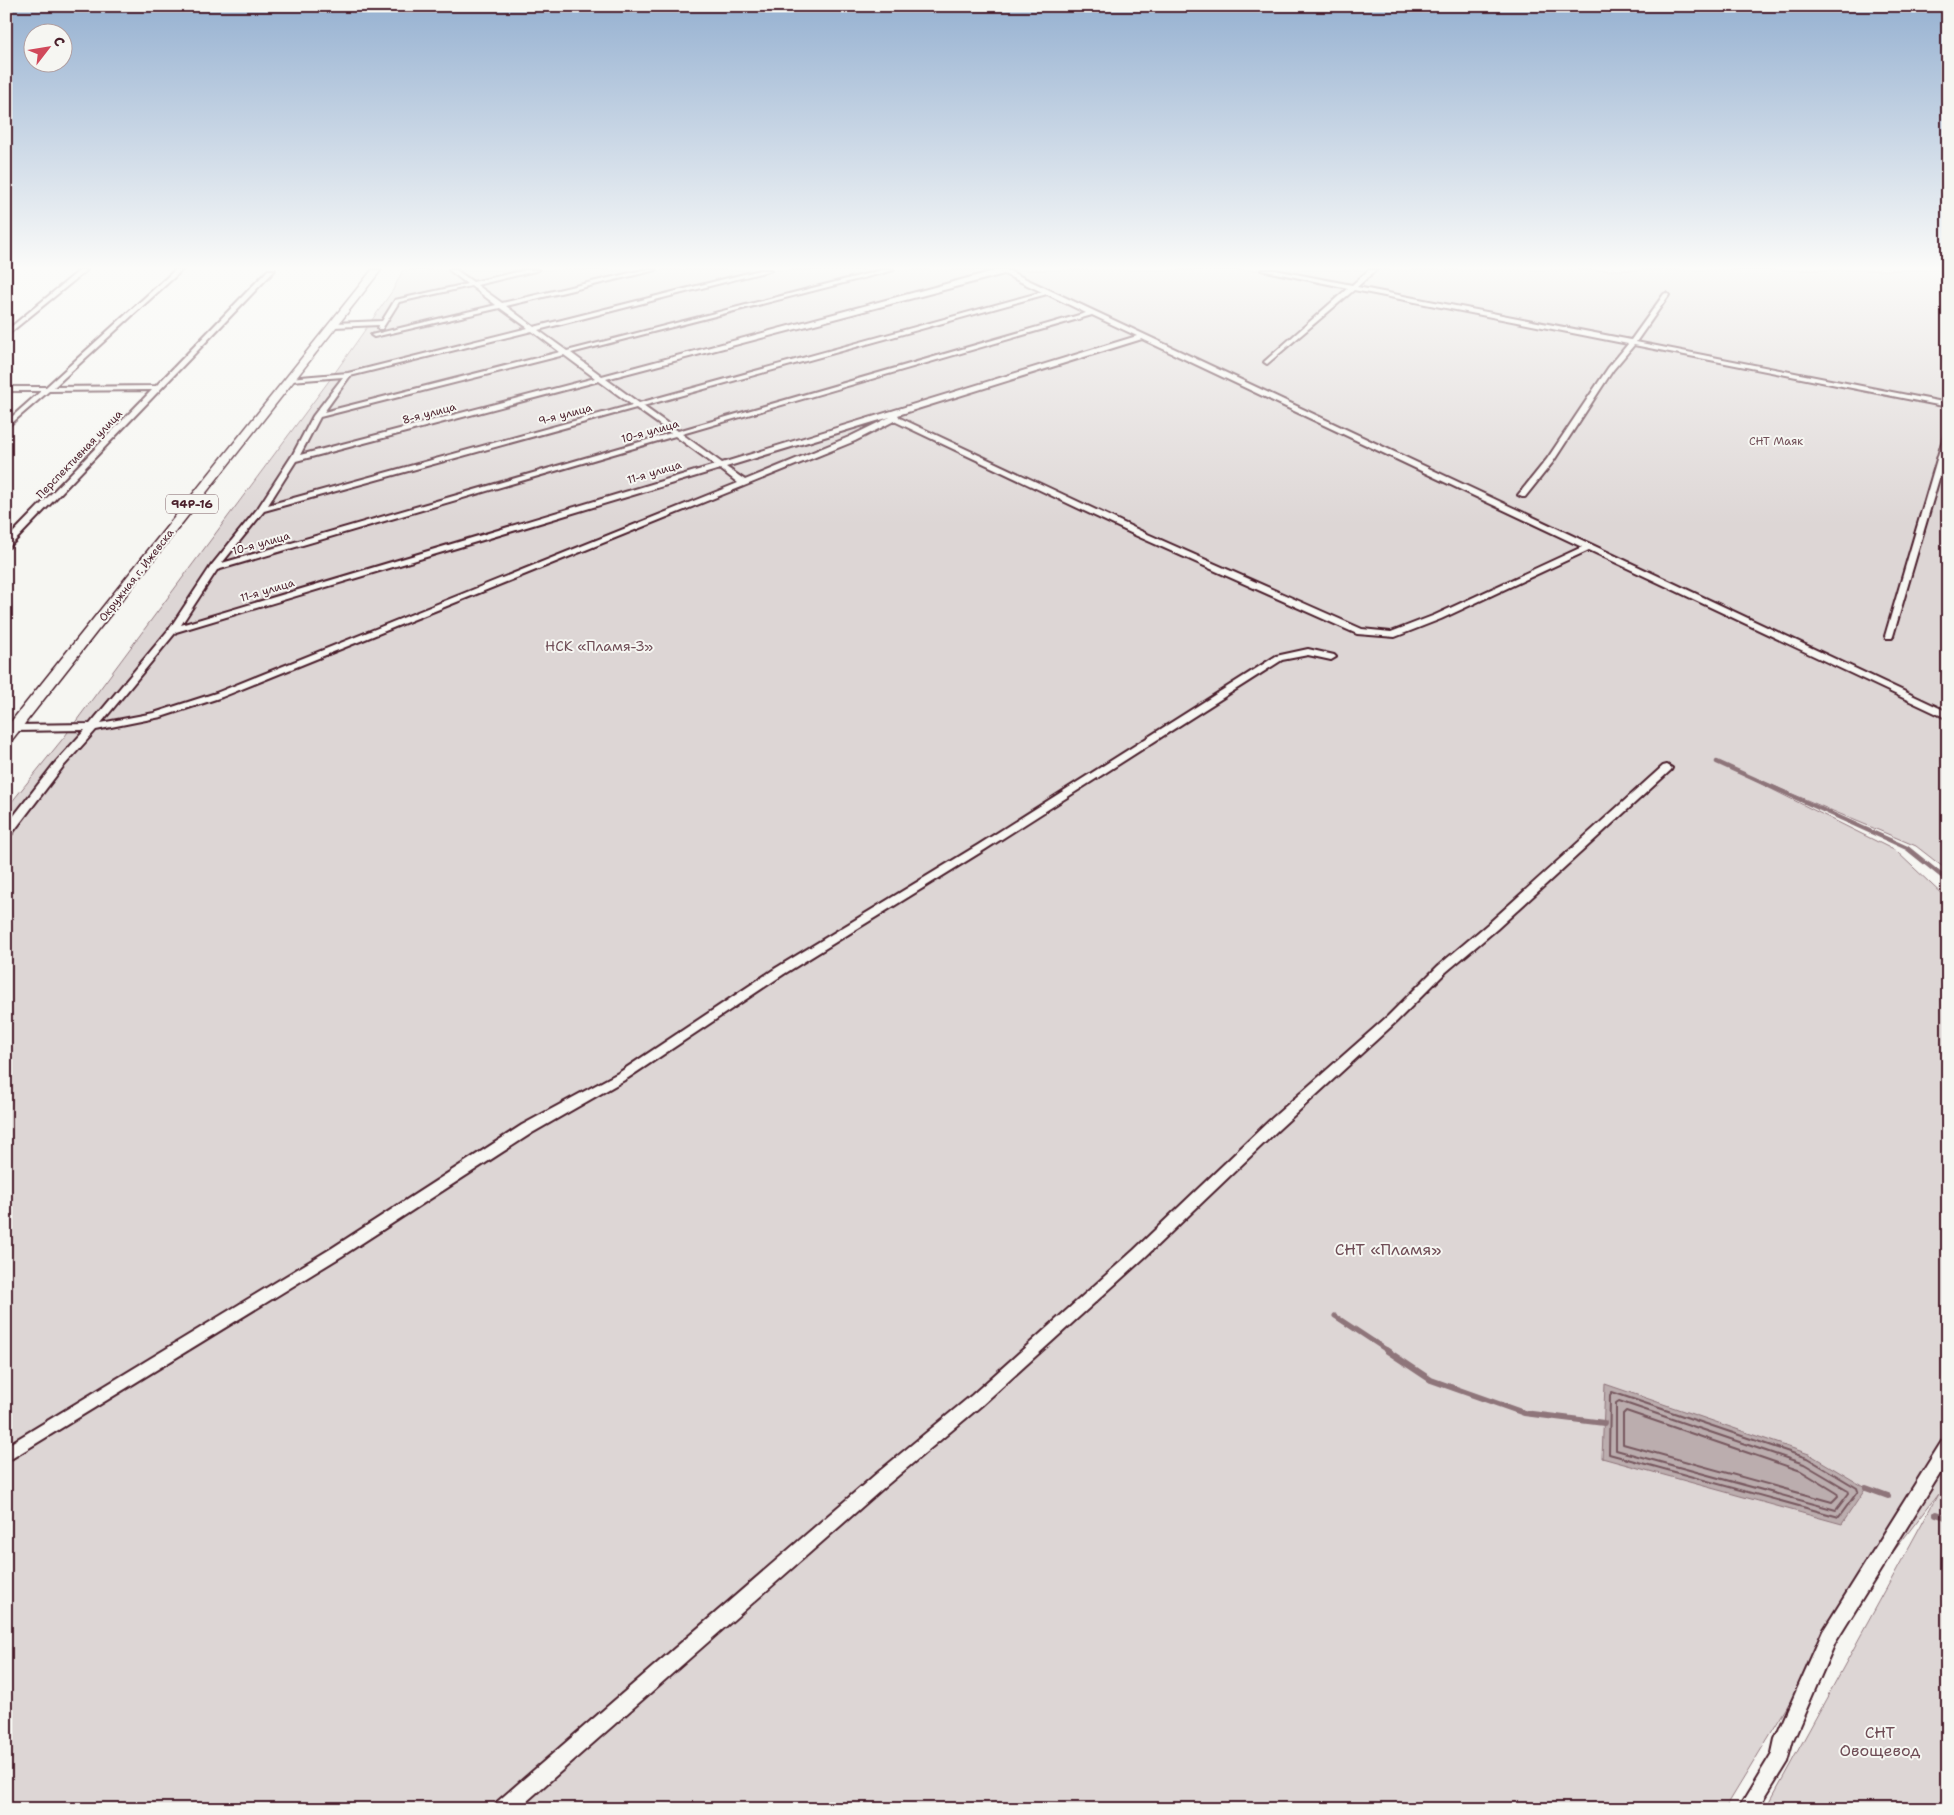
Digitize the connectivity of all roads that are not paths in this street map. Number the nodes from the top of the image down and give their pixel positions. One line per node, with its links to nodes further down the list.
1 (85, 355): 21 (street)
2 (189, 355): 19 (street, Перспективная улица)
3 (310, 355): 17 (main road, Окружная г. Ижевска / 94Р-16)
4 (427, 355): 16 (street)
5 (563, 355): 25 (street)
6 (567, 355): 18 (street)
7 (691, 355): 18 (street, 8-я улица)
8 (822, 355): 23 (street, 9-я улица)
9 (950, 355): 29 (street, 10-я улица)
10 (1085, 355): 24 (street, 11-я улица)
11 (1180, 355): 36 (street)
12 (1275, 355): 15 (street)
13 (1622, 355): 33 (street)
14 (1692, 355): 22 (street)
15 (1267, 362)
16 (348, 375): 17 (street); 25 (street)
17 (291, 379): 43 (main road, Окружная г. Ижевска / 94Р-16)
18 (600, 379): 23 (street); 30 (street, 8-я улица)
19 (157, 388): 21 (street); 35 (street, Перспективная улица)
20 (6, 389): 21 (street)
21 (46, 389): 27 (street)
22 (1948, 405)
23 (637, 406): 29 (street); 34 (street, 9-я улица)
24 (901, 412): 26 (street); 31 (street, 11-я улица)
25 (318, 416): 30 (street)
26 (896, 419): 32 (street); 36 (street)
27 (6, 426)
28 (1948, 434): 39 (street)
29 (676, 435): 31 (street); 37 (street, 10-я улица)
30 (294, 458): 34 (street)
31 (719, 465): 32 (street); 38 (street, 11-я улица)
32 (744, 484): 42 (street)
33 (1522, 495)
34 (261, 509): 37 (street)
35 (6, 545)
36 (1588, 547): 41 (street)
37 (214, 568): 38 (street)
38 (173, 630): 42 (street)
39 (1889, 636)
40 (1331, 657): 48 (street)
41 (1948, 716)
42 (93, 727): 43 (street); 46 (street)
43 (14, 728): 44 (main road, Окружная г. Ижевска / 94Р-16)
44 (6, 738)
45 (1666, 768): 49 (street)
46 (6, 834)
47 (1948, 1446): 50 (street)
48 (6, 1455)
49 (504, 1809)
50 (1746, 1809)

